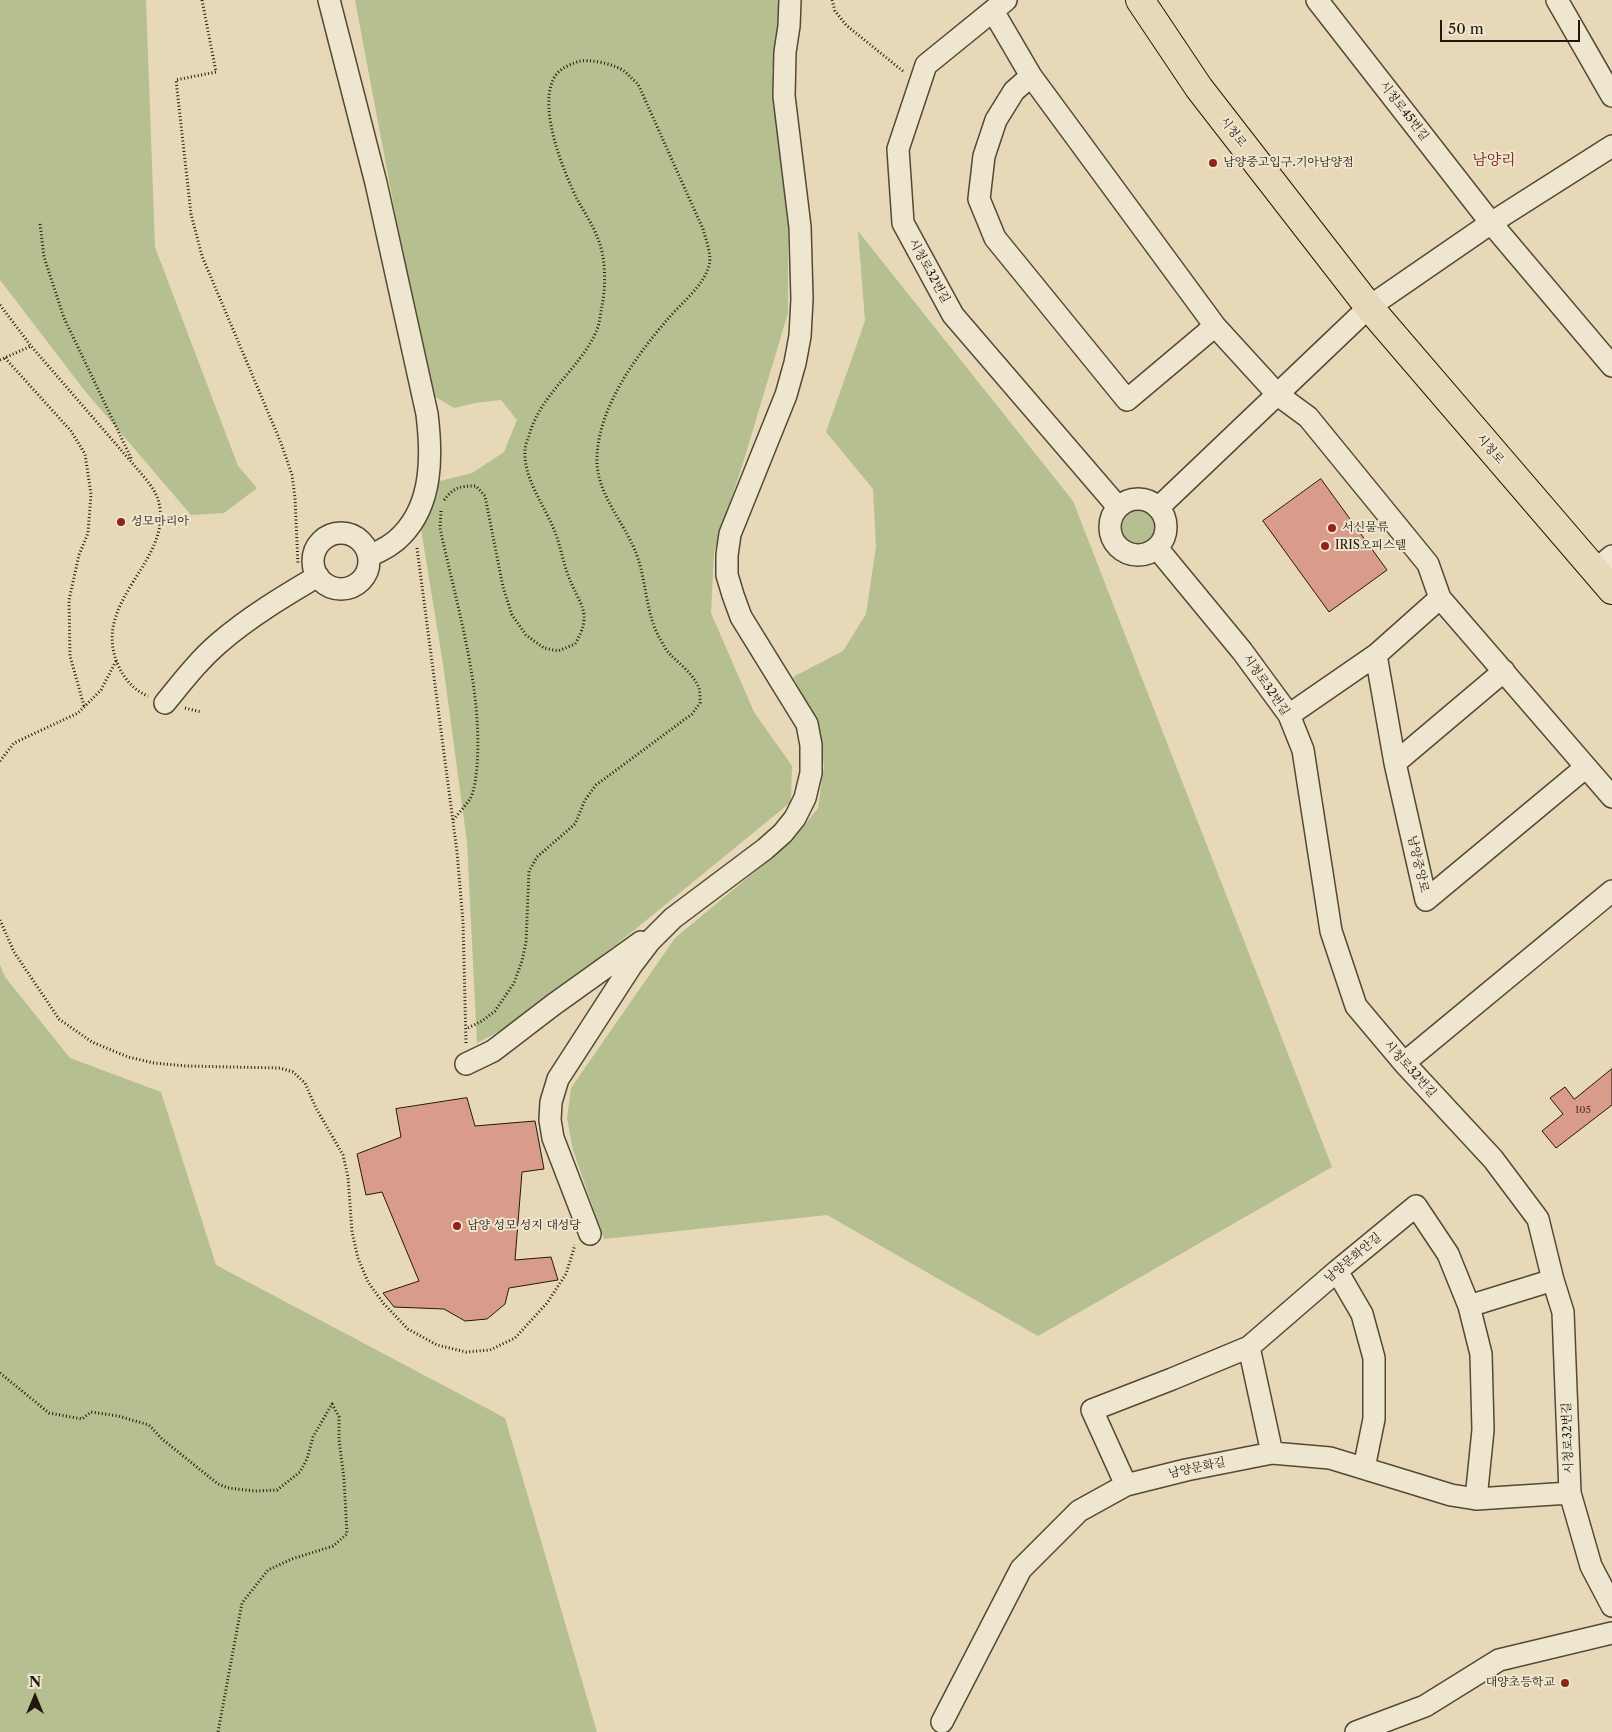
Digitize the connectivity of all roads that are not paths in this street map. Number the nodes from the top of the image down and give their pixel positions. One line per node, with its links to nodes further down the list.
1 (329, 0): 18 (street)
2 (790, 0): 30 (street)
3 (1140, 0): 11 (main road, 시청로)
4 (1317, 0): 10 (street, 시청로45번길)
5 (1557, 0): 8 (street)
6 (999, 6): 7 (street, 시청로32번길); 15 (street, 시청로32번길)
7 (1032, 76): 12 (street, 시청로32번길); 12 (street)
8 (1612, 96)
9 (1612, 146): 10 (street)
10 (1492, 223): 11 (street); 13 (street, 시청로45번길)
11 (1369, 307): 14 (street); 19 (main road, 시청로)
12 (1215, 326): 14 (street, 시청로32번길)
13 (1612, 366)
14 (1278, 395): 16 (street); 21 (street, 시청로32번길)
15 (1118, 507): 16 (street); 17 (street)
16 (1158, 508): 17 (street)
17 (1157, 548): 25 (street, 시청로32번길)
18 (369, 556): 20 (street); 20 (street)
19 (1606, 572)
20 (318, 576): 24 (street)
21 (1440, 598): 22 (street); 23 (street, 시청로32번길)
22 (1376, 655): 25 (street); 26 (street, 남양중앙로)
23 (1504, 672): 26 (street); 27 (street, 시청로32번길)
24 (165, 703)
25 (1289, 715): 31 (street, 시청로32번길)
26 (1395, 763): 27 (street, 남양중앙로)
27 (1586, 767): 28 (street, 시청로32번길)
28 (1612, 797)
29 (1612, 891): 31 (street)
30 (673, 918): 32 (street); 33 (street)
31 (1404, 1063): 35 (street, 시청로32번길)
32 (466, 1064)
33 (590, 1234)
34 (1337, 1270): 36 (street, 남양문화안길); 37 (street, 남양문화안길); 39 (street)
35 (1553, 1280): 36 (street); 41 (street, 시청로32번길)
36 (1469, 1306): 42 (street, 남양문화안길)
37 (1249, 1347): 38 (street); 40 (street, 남양문화안길)
38 (1272, 1453): 39 (street, 남양문화길); 40 (street, 남양문화길)
39 (1364, 1468): 42 (street, 남양문화길)
40 (1126, 1486): 45 (street, 남양문화길)
41 (1570, 1493): 42 (street, 남양문화길); 43 (street, 시청로32번길)
42 (1476, 1500)
43 (1612, 1606)
44 (1612, 1633): 46 (street)
45 (942, 1722)
46 (1356, 1732)

